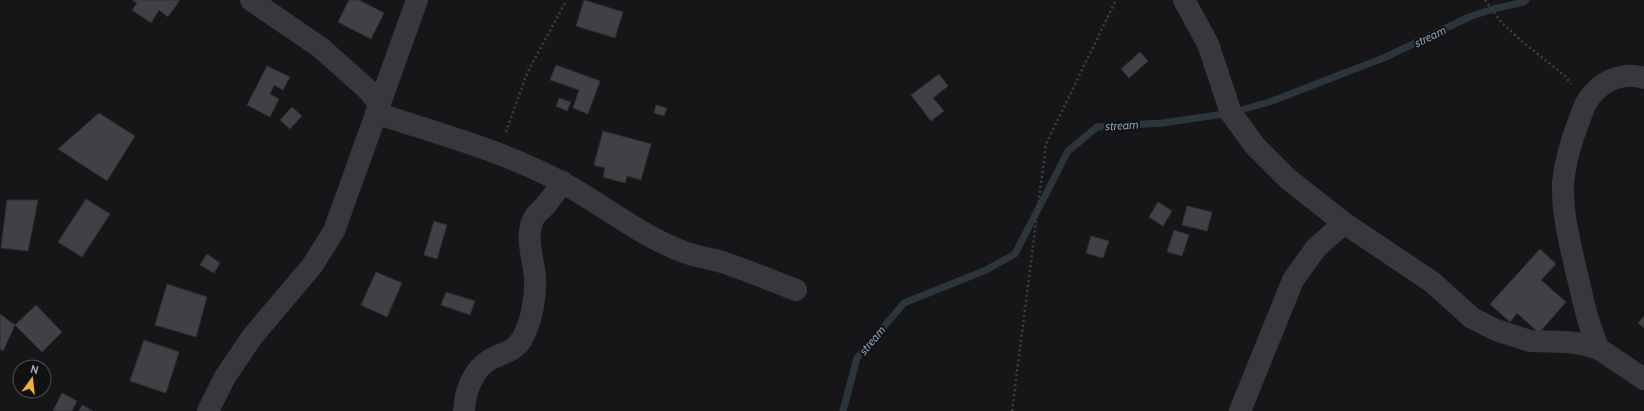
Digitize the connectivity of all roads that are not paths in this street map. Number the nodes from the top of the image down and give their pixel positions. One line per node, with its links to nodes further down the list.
1 (251, 0): 5 (street)
2 (417, 0): 5 (street)
3 (1184, 0): 7 (street)
4 (1644, 78): 9 (street)
5 (378, 109): 6 (street); 11 (street)
6 (563, 182): 8 (street); 12 (street)
7 (1344, 223): 9 (street); 13 (street)
8 (796, 290)
9 (1600, 349): 10 (street)
10 (1644, 379)
11 (208, 411)
12 (464, 411)
13 (1240, 411)

